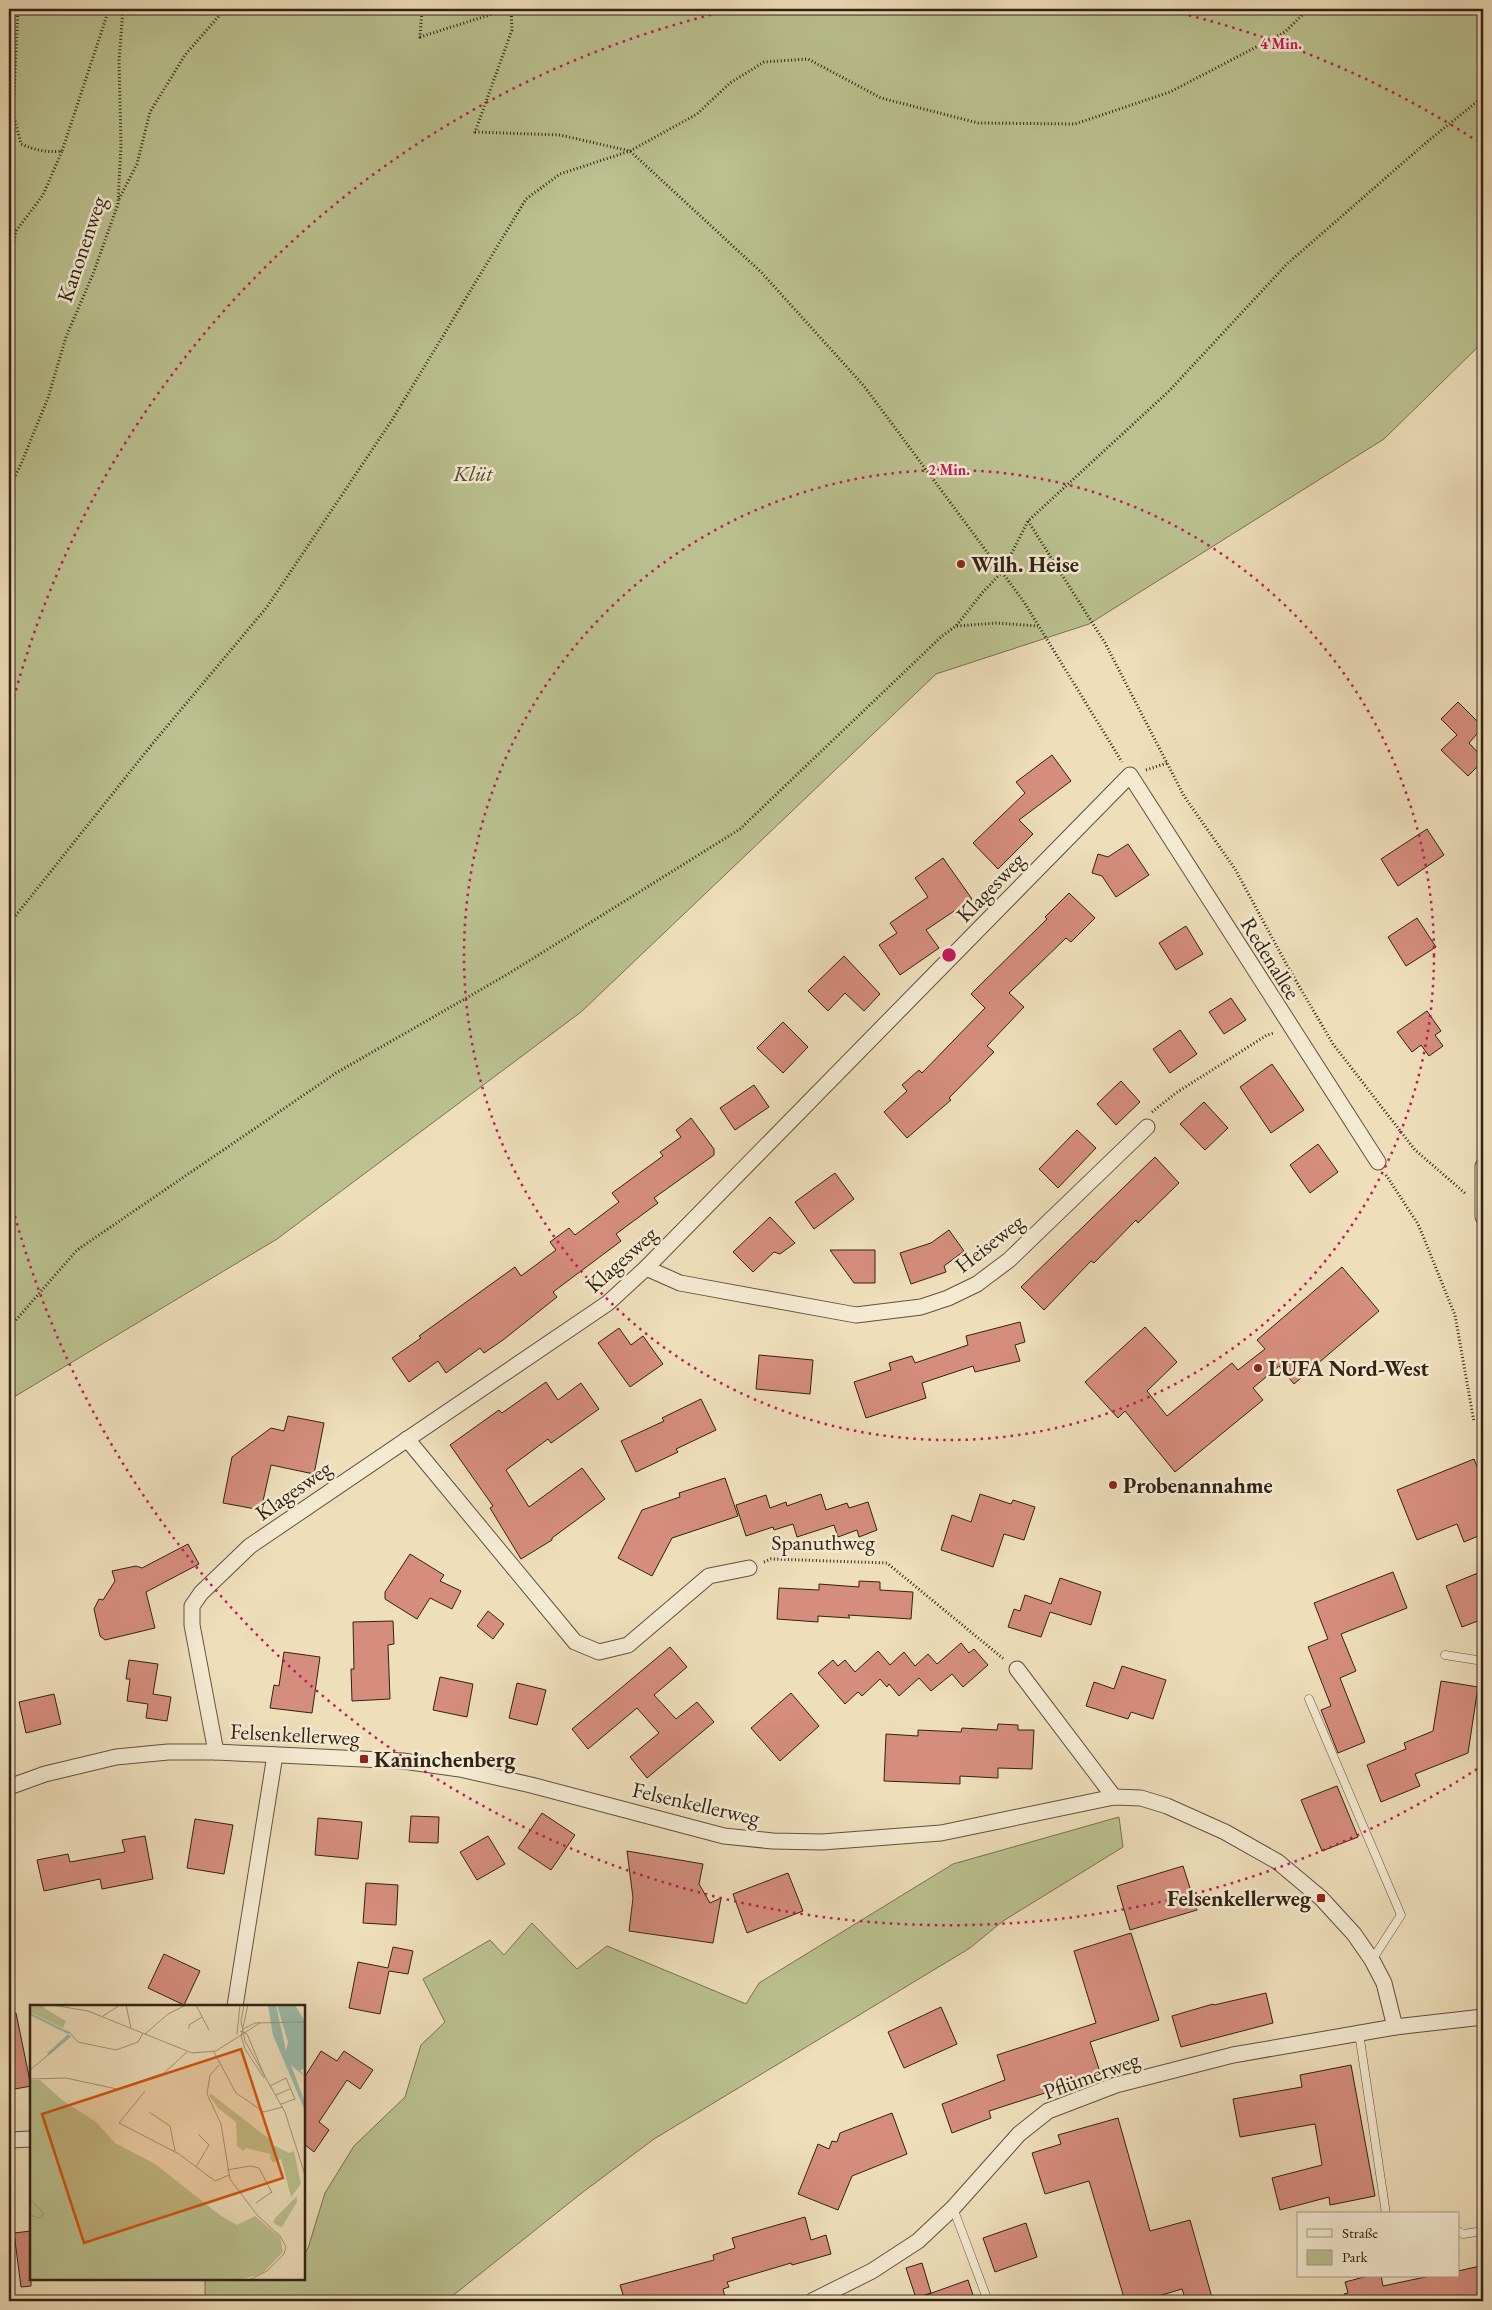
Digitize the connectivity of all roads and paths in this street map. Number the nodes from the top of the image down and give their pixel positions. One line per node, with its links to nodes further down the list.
1 (18, 9): 9 (path)
2 (109, 9): 9 (path)
3 (123, 9): 11 (path, Kanonenweg)
4 (225, 9): 11 (path)
5 (422, 9): 6 (path)
6 (509, 9): 10 (path)
7 (1308, 9): 10 (path)
8 (1483, 97): 14 (path)
9 (62, 151): 12 (path)
10 (630, 152): 15 (path); 19 (path)
11 (118, 202): 13 (path, Kanonenweg)
12 (9, 265)
13 (9, 488)
14 (1028, 521): 15 (path); 24 (path)
15 (1002, 572): 16 (path); 17 (path)
16 (956, 626): 17 (path); 26 (path)
17 (1038, 626): 18 (path)
18 (1130, 775): 20 (street, Redenallee); 25 (street, Klagesweg)
19 (9, 924)
20 (1290, 1027): 21 (path); 22 (street, Redenallee)
21 (1147, 1127): 25 (street, Heiseweg)
22 (1378, 1162): 27 (path)
23 (1483, 1166): 24 (street)
24 (1482, 1212)
25 (646, 1268): 28 (street, Klagesweg)
26 (9, 1328)
27 (1474, 1422)
28 (407, 1439): 29 (street, Spanuthweg); 34 (street, Klagesweg)
29 (749, 1568): 32 (path, Spanuthweg)
30 (1445, 1655): 31 (lane)
31 (1483, 1661)
32 (1017, 1670): 37 (street)
33 (1308, 1698): 38 (lane)
34 (216, 1752): 35 (street, Felsenkellerweg); 36 (street, Felsenkellerweg)
35 (276, 1755): 37 (street, Felsenkellerweg); 39 (street)
36 (9, 1787)
37 (1114, 1797): 38 (street, Felsenkellerweg)
38 (1372, 1960): 41 (street, Felsenkellerweg)
39 (236, 2005)
40 (1483, 2017): 41 (street, Pflümerweg)
41 (1395, 2027): 42 (street, Pflümerweg)
42 (1360, 2033): 45 (street, Pflümerweg); 46 (lane)
43 (30, 2139): 44 (street)
44 (9, 2140)
45 (952, 2208): 49 (street, Pflümerweg); 50 (lane)
46 (1386, 2212)
47 (1483, 2231): 48 (lane)
48 (1460, 2232)
49 (812, 2301)
50 (988, 2301)

